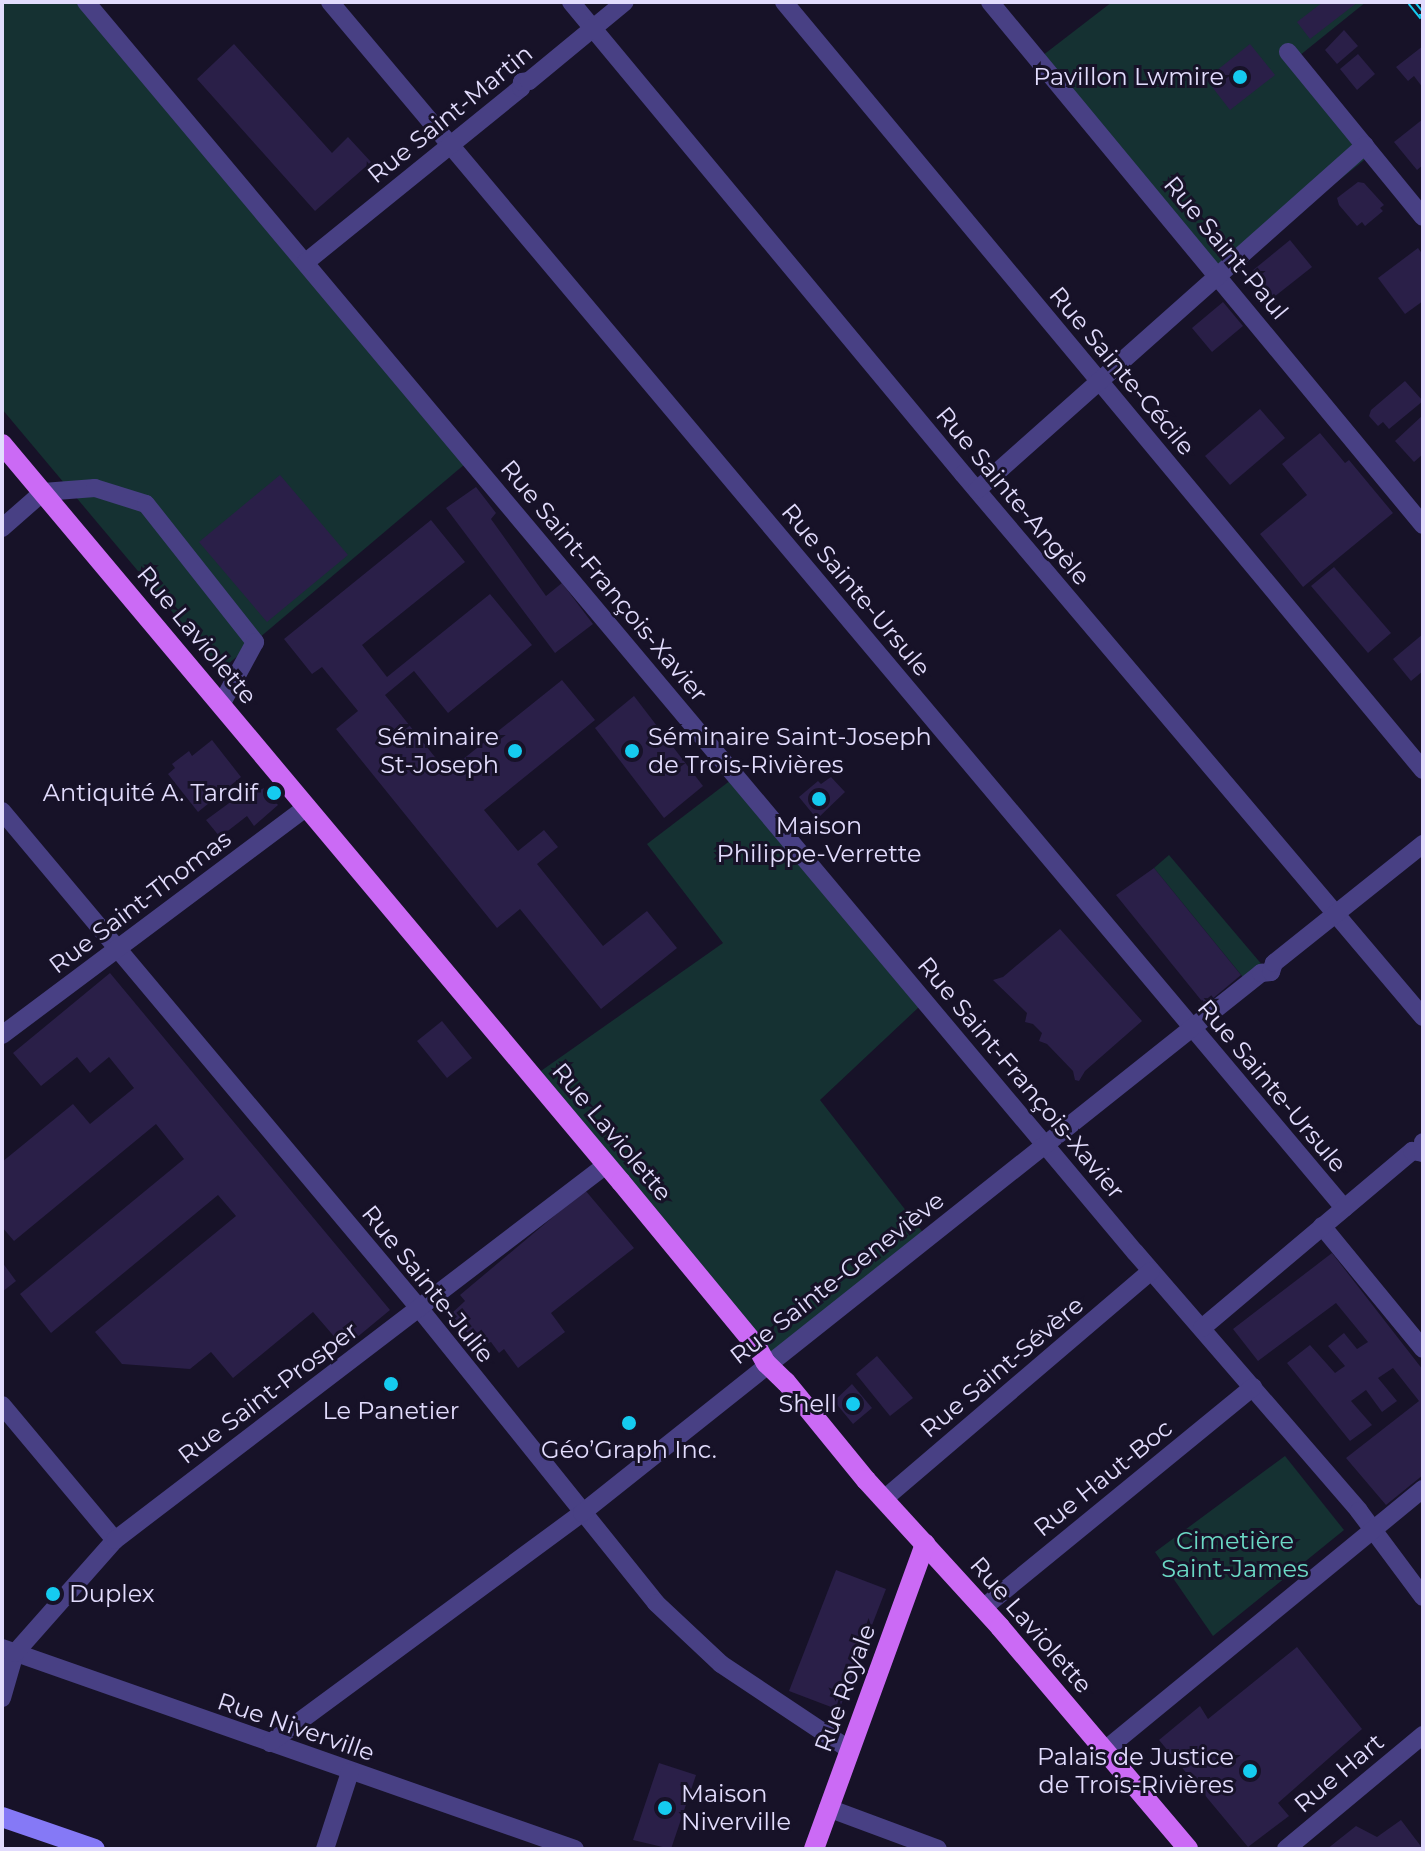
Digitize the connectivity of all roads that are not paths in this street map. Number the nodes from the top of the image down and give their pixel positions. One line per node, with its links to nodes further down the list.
1 (86, 2): 12 (street, Rue Saint-François-Xavier)
2 (330, 2): 9 (street, Rue Sainte-Ursule)
3 (571, 2): 7 (street, Rue Sainte-Angèle)
4 (625, 2): 7 (street, Rue Saint-Martin)
5 (784, 2): 14 (street, Rue Sainte-Cécile)
6 (990, 2): 13 (street, Rue Saint-Paul)
7 (593, 29): 9 (street, Rue Saint-Martin); 16 (street, Rue Sainte-Angèle)
8 (1288, 52): 10 (street)
9 (451, 145): 12 (street, Rue Saint-Martin); 28 (street, Rue Sainte-Ursule)
10 (1365, 145): 11 (street); 13 (street)
11 (1423, 217)
12 (306, 262): 31 (street, Rue Saint-François-Xavier)
13 (1217, 274): 14 (street); 18 (street, Rue Saint-Paul)
14 (1100, 382): 16 (street); 21 (street, Rue Sainte-Cécile)
15 (2, 444): 17 (main road, Rue Laviolette)
16 (977, 490): 25 (street, Rue Sainte-Angèle)
17 (43, 492): 19 (street); 20 (main road, Rue Laviolette); 20 (street)
18 (1423, 525)
19 (2, 528)
20 (221, 705): 22 (main road, Rue Laviolette)
21 (1423, 770)
22 (307, 807): 26 (street, Rue Saint-Thomas); 32 (main road, Rue Laviolette)
23 (2, 811): 26 (street, Rue Sainte-Julie)
24 (1423, 844): 25 (street, Rue Sainte-Geneviève)
25 (1335, 914): 27 (street, Rue Sainte-Angèle); 28 (street, Rue Sainte-Geneviève)
26 (117, 949): 29 (street, Rue Saint-Thomas); 36 (street, Rue Sainte-Julie)
27 (1423, 1017)
28 (1192, 1028): 31 (street, Rue Sainte-Geneviève); 33 (street, Rue Sainte-Ursule)
29 (2, 1035)
30 (1423, 1142): 33 (street)
31 (1046, 1144): 35 (street, Rue Saint-François-Xavier); 39 (street, Rue Sainte-Geneviève)
32 (606, 1165): 36 (street, Rue Saint-Prosper); 39 (main road, Rue Laviolette)
33 (1344, 1208): 34 (street)
34 (1322, 1226): 37 (street); 38 (street)
35 (1151, 1271): 37 (street, Rue Saint-François-Xavier); 43 (street, Rue Saint-Sévère)
36 (419, 1308): 44 (street, Rue Sainte-Julie); 46 (street, Rue Saint-Prosper)
37 (1202, 1328): 40 (street, Rue Saint-François-Xavier)
38 (1423, 1349)
39 (766, 1363): 43 (main road, Rue Laviolette); 44 (street, Rue Sainte-Geneviève)
40 (1253, 1387): 45 (street, Rue Saint-François-Xavier); 49 (street, Rue Haut-Boc)
41 (2, 1405): 46 (street)
42 (1423, 1489): 45 (street)
43 (884, 1499): 47 (main road, Rue Laviolette)
44 (582, 1513): 53 (street, Rue Sainte-Geneviève); 54 (street, Rue Sainte-Julie)
45 (1373, 1531): 48 (street, Rue Saint-François-Xavier); 55 (street)
46 (115, 1540): 50 (street, Rue Saint-Prosper)
47 (925, 1544): 49 (main road, Rue Laviolette); 54 (main road, Rue Royale)
48 (1423, 1597)
49 (983, 1608): 55 (main road, Rue Laviolette)
50 (8, 1651): 51 (street, Rue Saint-Prosper); 53 (street, Rue Niverville)
51 (2, 1698)
52 (1423, 1735): 66 (street, Rue Hart)
53 (270, 1743): 56 (street, Rue Niverville)
54 (850, 1750): 57 (main road, Rue Royale)
55 (1105, 1750): 65 (main road, Rue Laviolette)
56 (350, 1772): 61 (street); 62 (street, Rue Niverville)
57 (828, 1808): 63 (main road, Rue Royale); 64 (street)
58 (2, 1817): 59 (street)
59 (51, 1842): 60 (street)
60 (95, 1849)
61 (325, 1849)
62 (575, 1849)
63 (814, 1849)
64 (938, 1849)
65 (1188, 1849)
66 (1286, 1849)

